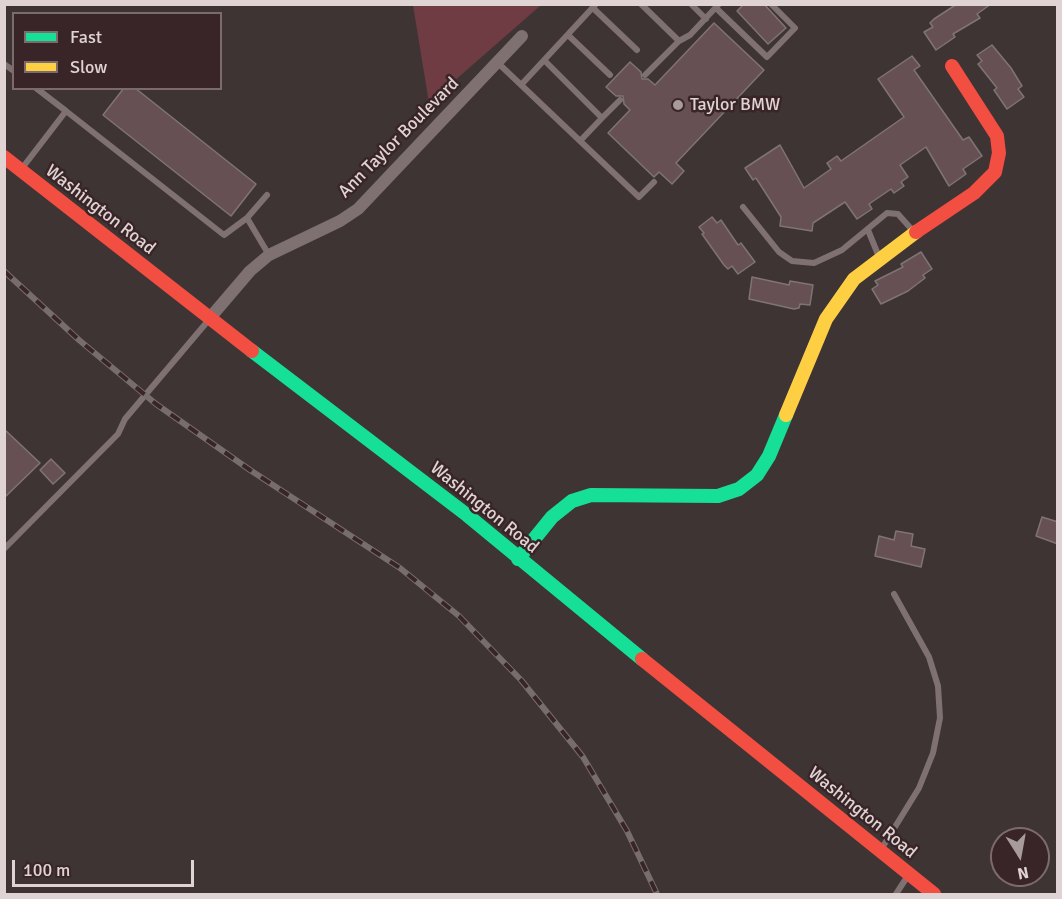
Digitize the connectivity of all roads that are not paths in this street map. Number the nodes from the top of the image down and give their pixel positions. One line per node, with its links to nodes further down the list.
1 (641, 4): 9 (lane)
2 (691, 4): 6 (lane)
3 (771, 4): 5 (lane)
4 (594, 6): 7 (lane); 10 (lane)
5 (717, 6): 6 (lane)
6 (706, 19): 9 (lane)
7 (568, 35): 11 (lane); 14 (lane)
8 (522, 36): 12 (street, Ann Taylor Boulevard)
9 (680, 41): 15 (lane)
10 (637, 50)
11 (544, 60): 16 (lane); 20 (lane)
12 (498, 63): 16 (lane); 30 (street, Ann Taylor Boulevard)
13 (952, 66): 29 (main road)
14 (609, 75)
15 (645, 75)
16 (521, 85): 21 (lane)
17 (39, 90): 19 (lane)
18 (620, 100): 20 (lane)
19 (66, 111): 23 (lane); 27 (lane)
20 (602, 118): 21 (lane)
21 (580, 141): 24 (lane)
22 (4, 157): 23 (main road, Washington Road)
23 (20, 170): 32 (main road, Washington Road)
24 (654, 182)
25 (267, 195): 27 (lane)
26 (743, 207): 28 (lane)
27 (247, 218): 30 (lane)
28 (867, 231): 29 (lane); 31 (lane)
29 (915, 232): 31 (main road)
30 (269, 255): 32 (street, Ann Taylor Boulevard)
31 (879, 257): 34 (main road)
32 (209, 319): 33 (lane); 34 (main road, Washington Road)
33 (4, 549)
34 (518, 559): 36 (main road, Washington Road)
35 (894, 594): 36 (lane)
36 (880, 851): 37 (main road, Washington Road)
37 (908, 874): 38 (lane); 39 (main road, Washington Road)
38 (896, 894)
39 (934, 894)

